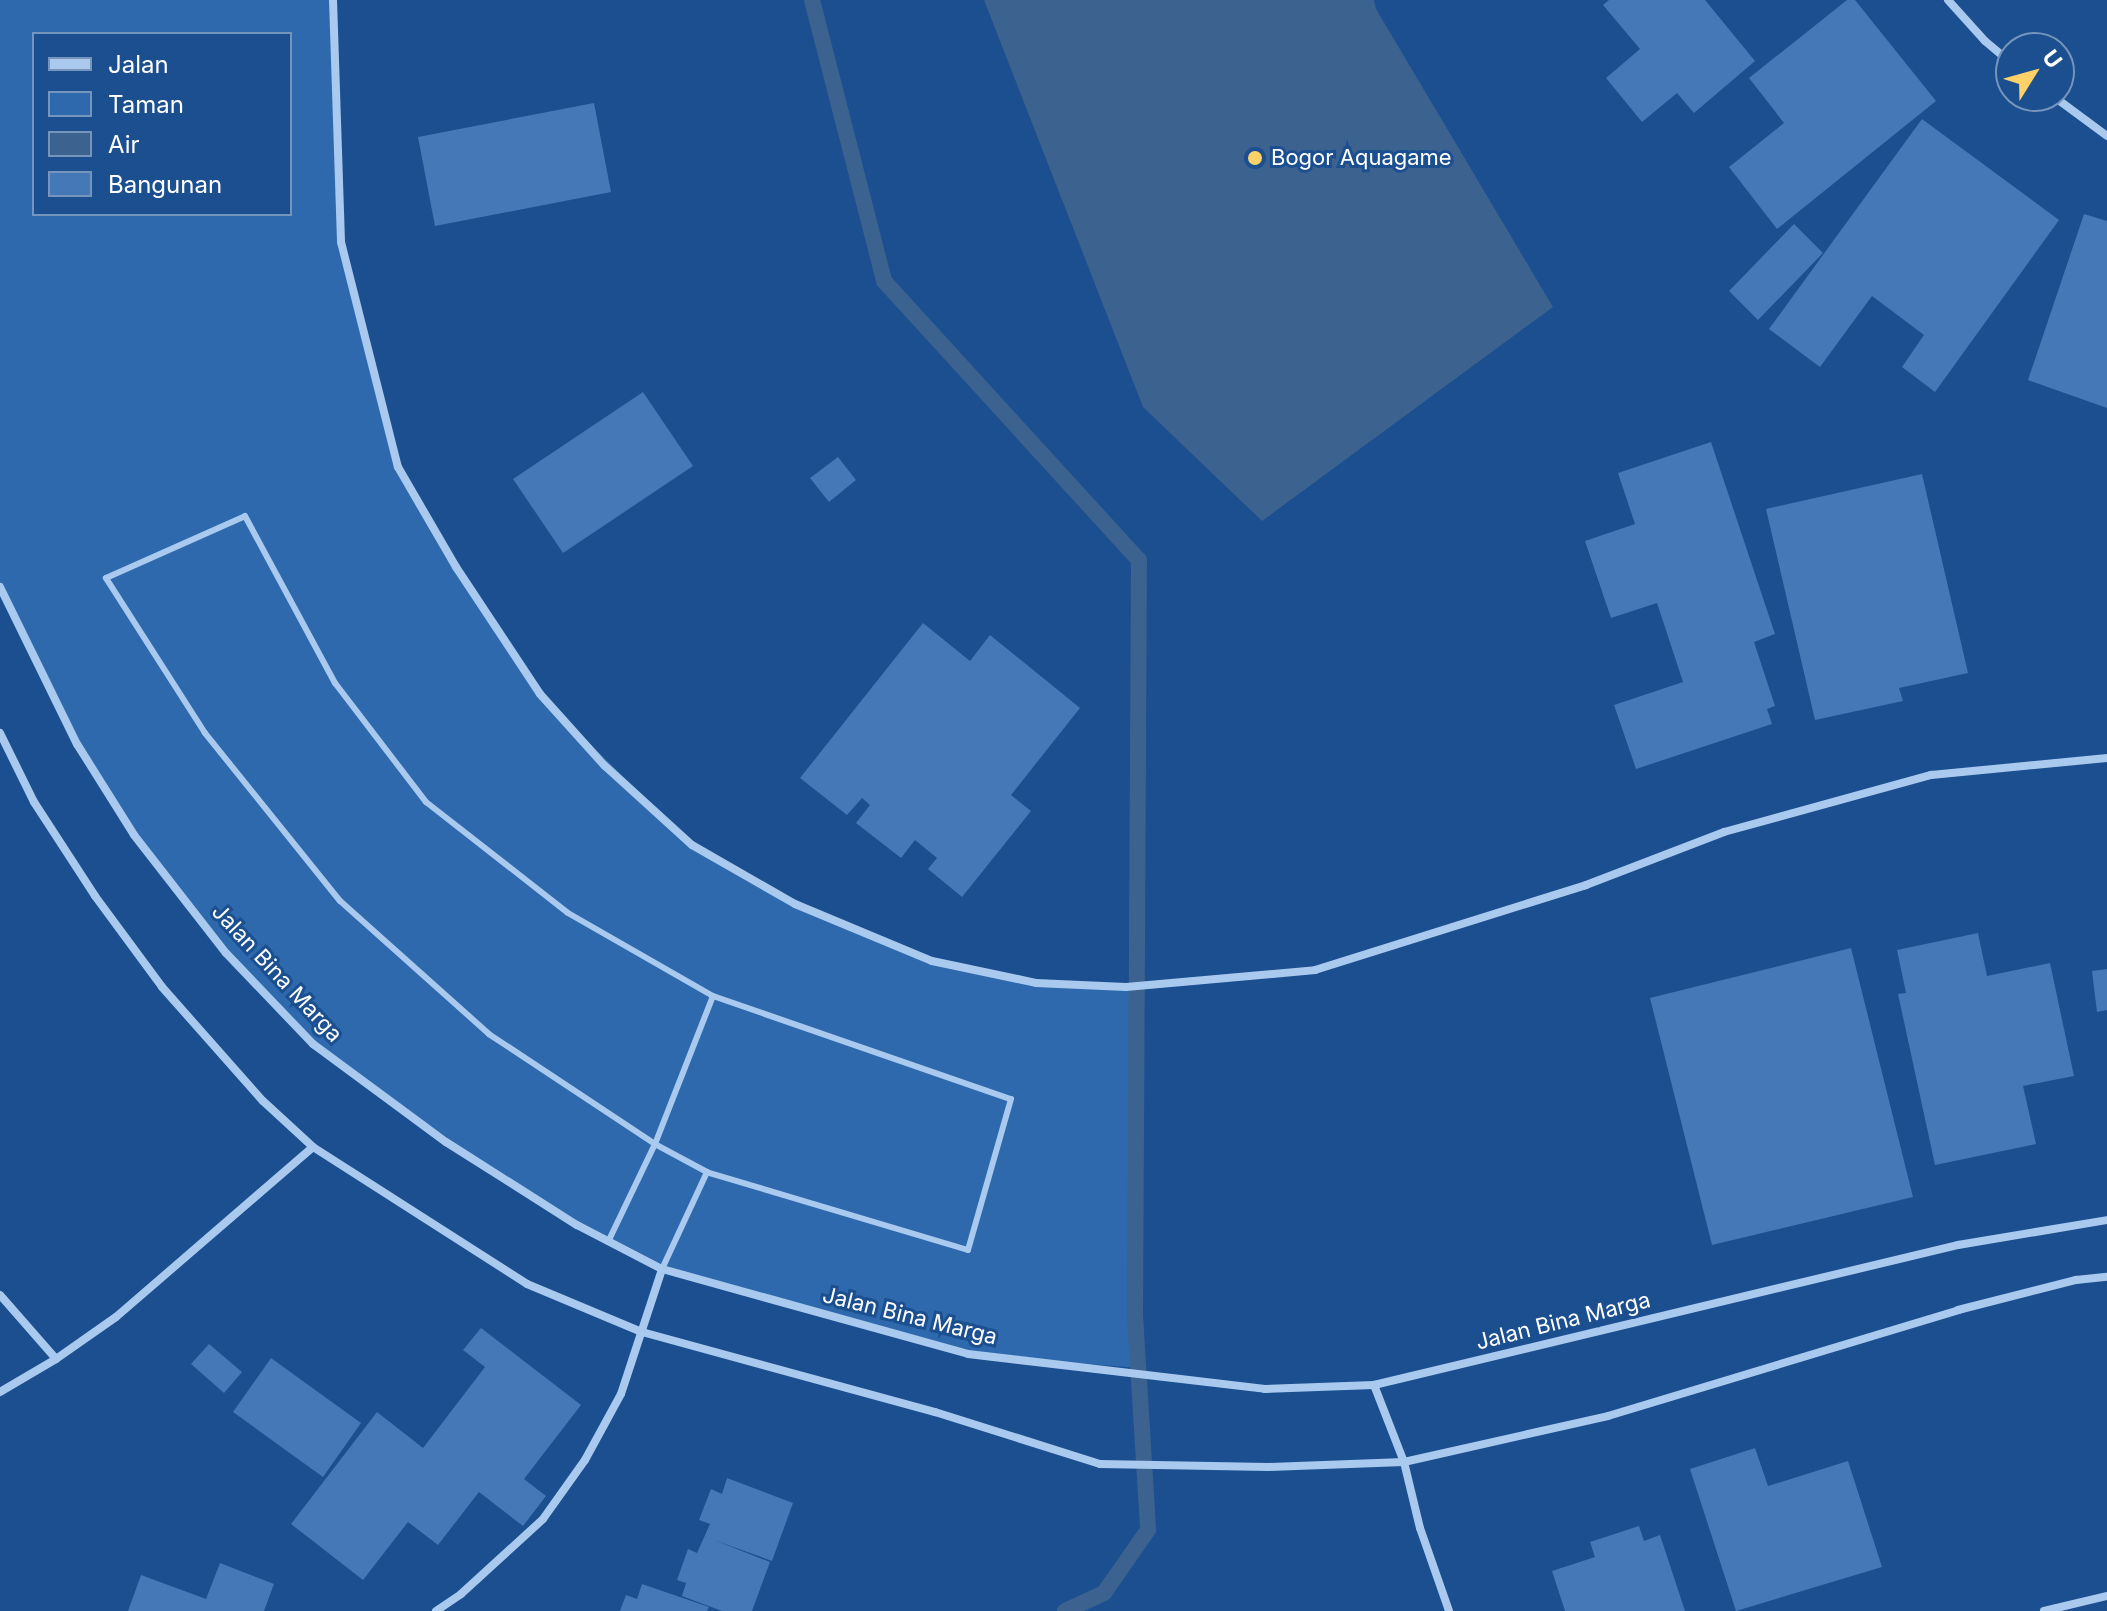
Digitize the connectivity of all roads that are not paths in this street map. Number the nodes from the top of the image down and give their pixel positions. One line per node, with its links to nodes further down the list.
1 (333, 0): 8 (street)
2 (1948, 0): 3 (street)
3 (1995, 49)
4 (2075, 112): 5 (street)
5 (2107, 136)
6 (0, 587): 14 (street, Jalan Bina Marga)
7 (0, 733): 11 (street)
8 (2107, 758)
9 (713, 996): 10 (lane); 10 (lane); 12 (lane)
10 (655, 1144): 12 (lane); 14 (lane)
11 (313, 1147): 18 (street); 19 (street)
12 (707, 1172): 15 (lane)
13 (2107, 1220): 20 (street, Jalan Bina Marga)
14 (608, 1242): 15 (street, Jalan Bina Marga)
15 (662, 1269): 18 (street); 20 (street, Jalan Bina Marga)
16 (2107, 1277): 22 (street)
17 (0, 1295): 19 (street)
18 (642, 1332): 22 (street); 24 (street)
19 (56, 1359): 21 (street)
20 (1374, 1385): 22 (street)
21 (0, 1392)
22 (1404, 1462): 25 (street)
23 (2107, 1596): 26 (street)
24 (436, 1611)
25 (1449, 1611)
26 (2044, 1611)

